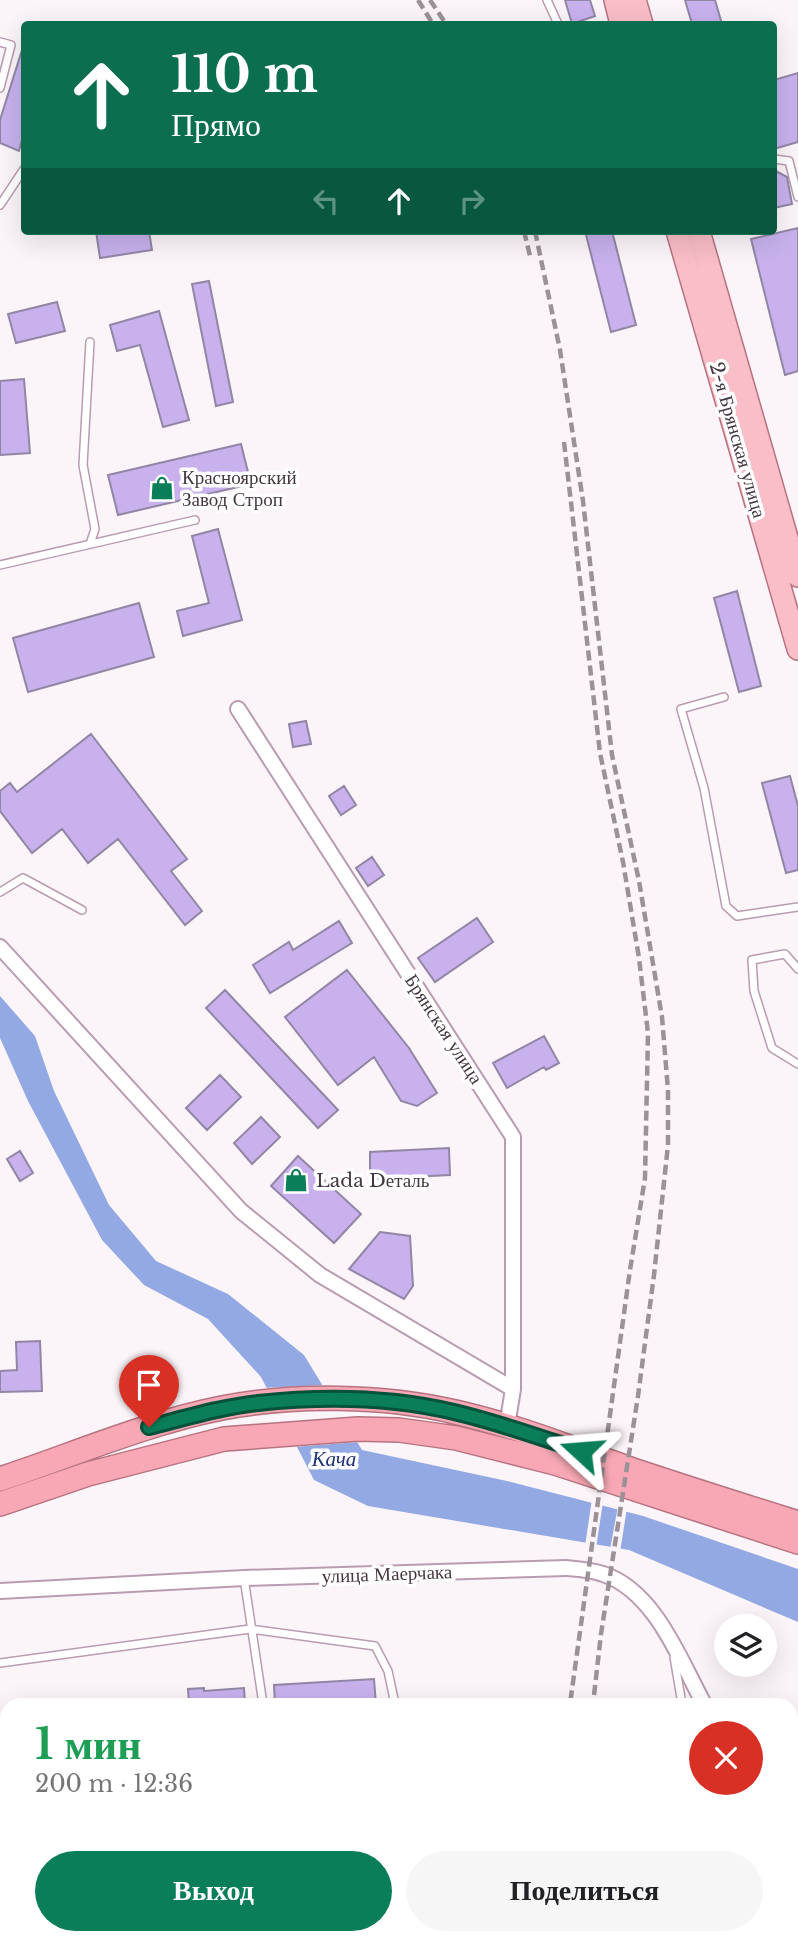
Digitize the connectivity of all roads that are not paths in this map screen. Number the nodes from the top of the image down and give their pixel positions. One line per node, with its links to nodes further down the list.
1 (547, 0): 4 (lane)
2 (615, 0): 5 (main road)
3 (635, 0): 6 (main road)
4 (557, 21)
5 (620, 21)
6 (641, 21)
7 (0, 42): 8 (lane)
8 (0, 88)
9 (794, 160): 11 (lane)
10 (21, 174): 12 (lane)
11 (798, 197)
12 (0, 205)
13 (678, 235): 20 (main road, 2-я Брянская улица)
14 (700, 235): 19 (main road, 2-я Брянская улица)
15 (90, 342): 17 (lane)
16 (195, 520): 17 (lane)
17 (90, 544): 18 (lane)
18 (0, 565)
19 (798, 576)
20 (798, 649)
21 (724, 697): 24 (lane)
22 (239, 709): 29 (street, Брянская улица)
23 (0, 892): 25 (lane)
24 (798, 907)
25 (82, 910)
26 (0, 947): 29 (street)
27 (798, 969): 28 (lane)
28 (798, 1064)
29 (513, 1388): 30 (street, Брянская улица)
30 (506, 1426): 31 (highway); 33 (highway)
31 (0, 1479)
32 (0, 1504): 34 (highway)
33 (798, 1523)
34 (798, 1542)
35 (244, 1578): 36 (street, улица Маерчака); 37 (lane); 38 (street, улица Маерчака)
36 (0, 1591)
37 (250, 1629): 39 (lane); 40 (lane); 41 (lane)
38 (672, 1646): 42 (lane); 43 (street, улица Маерчака)
39 (0, 1663)
40 (262, 1698)
41 (394, 1698)
42 (681, 1698)
43 (701, 1698)

